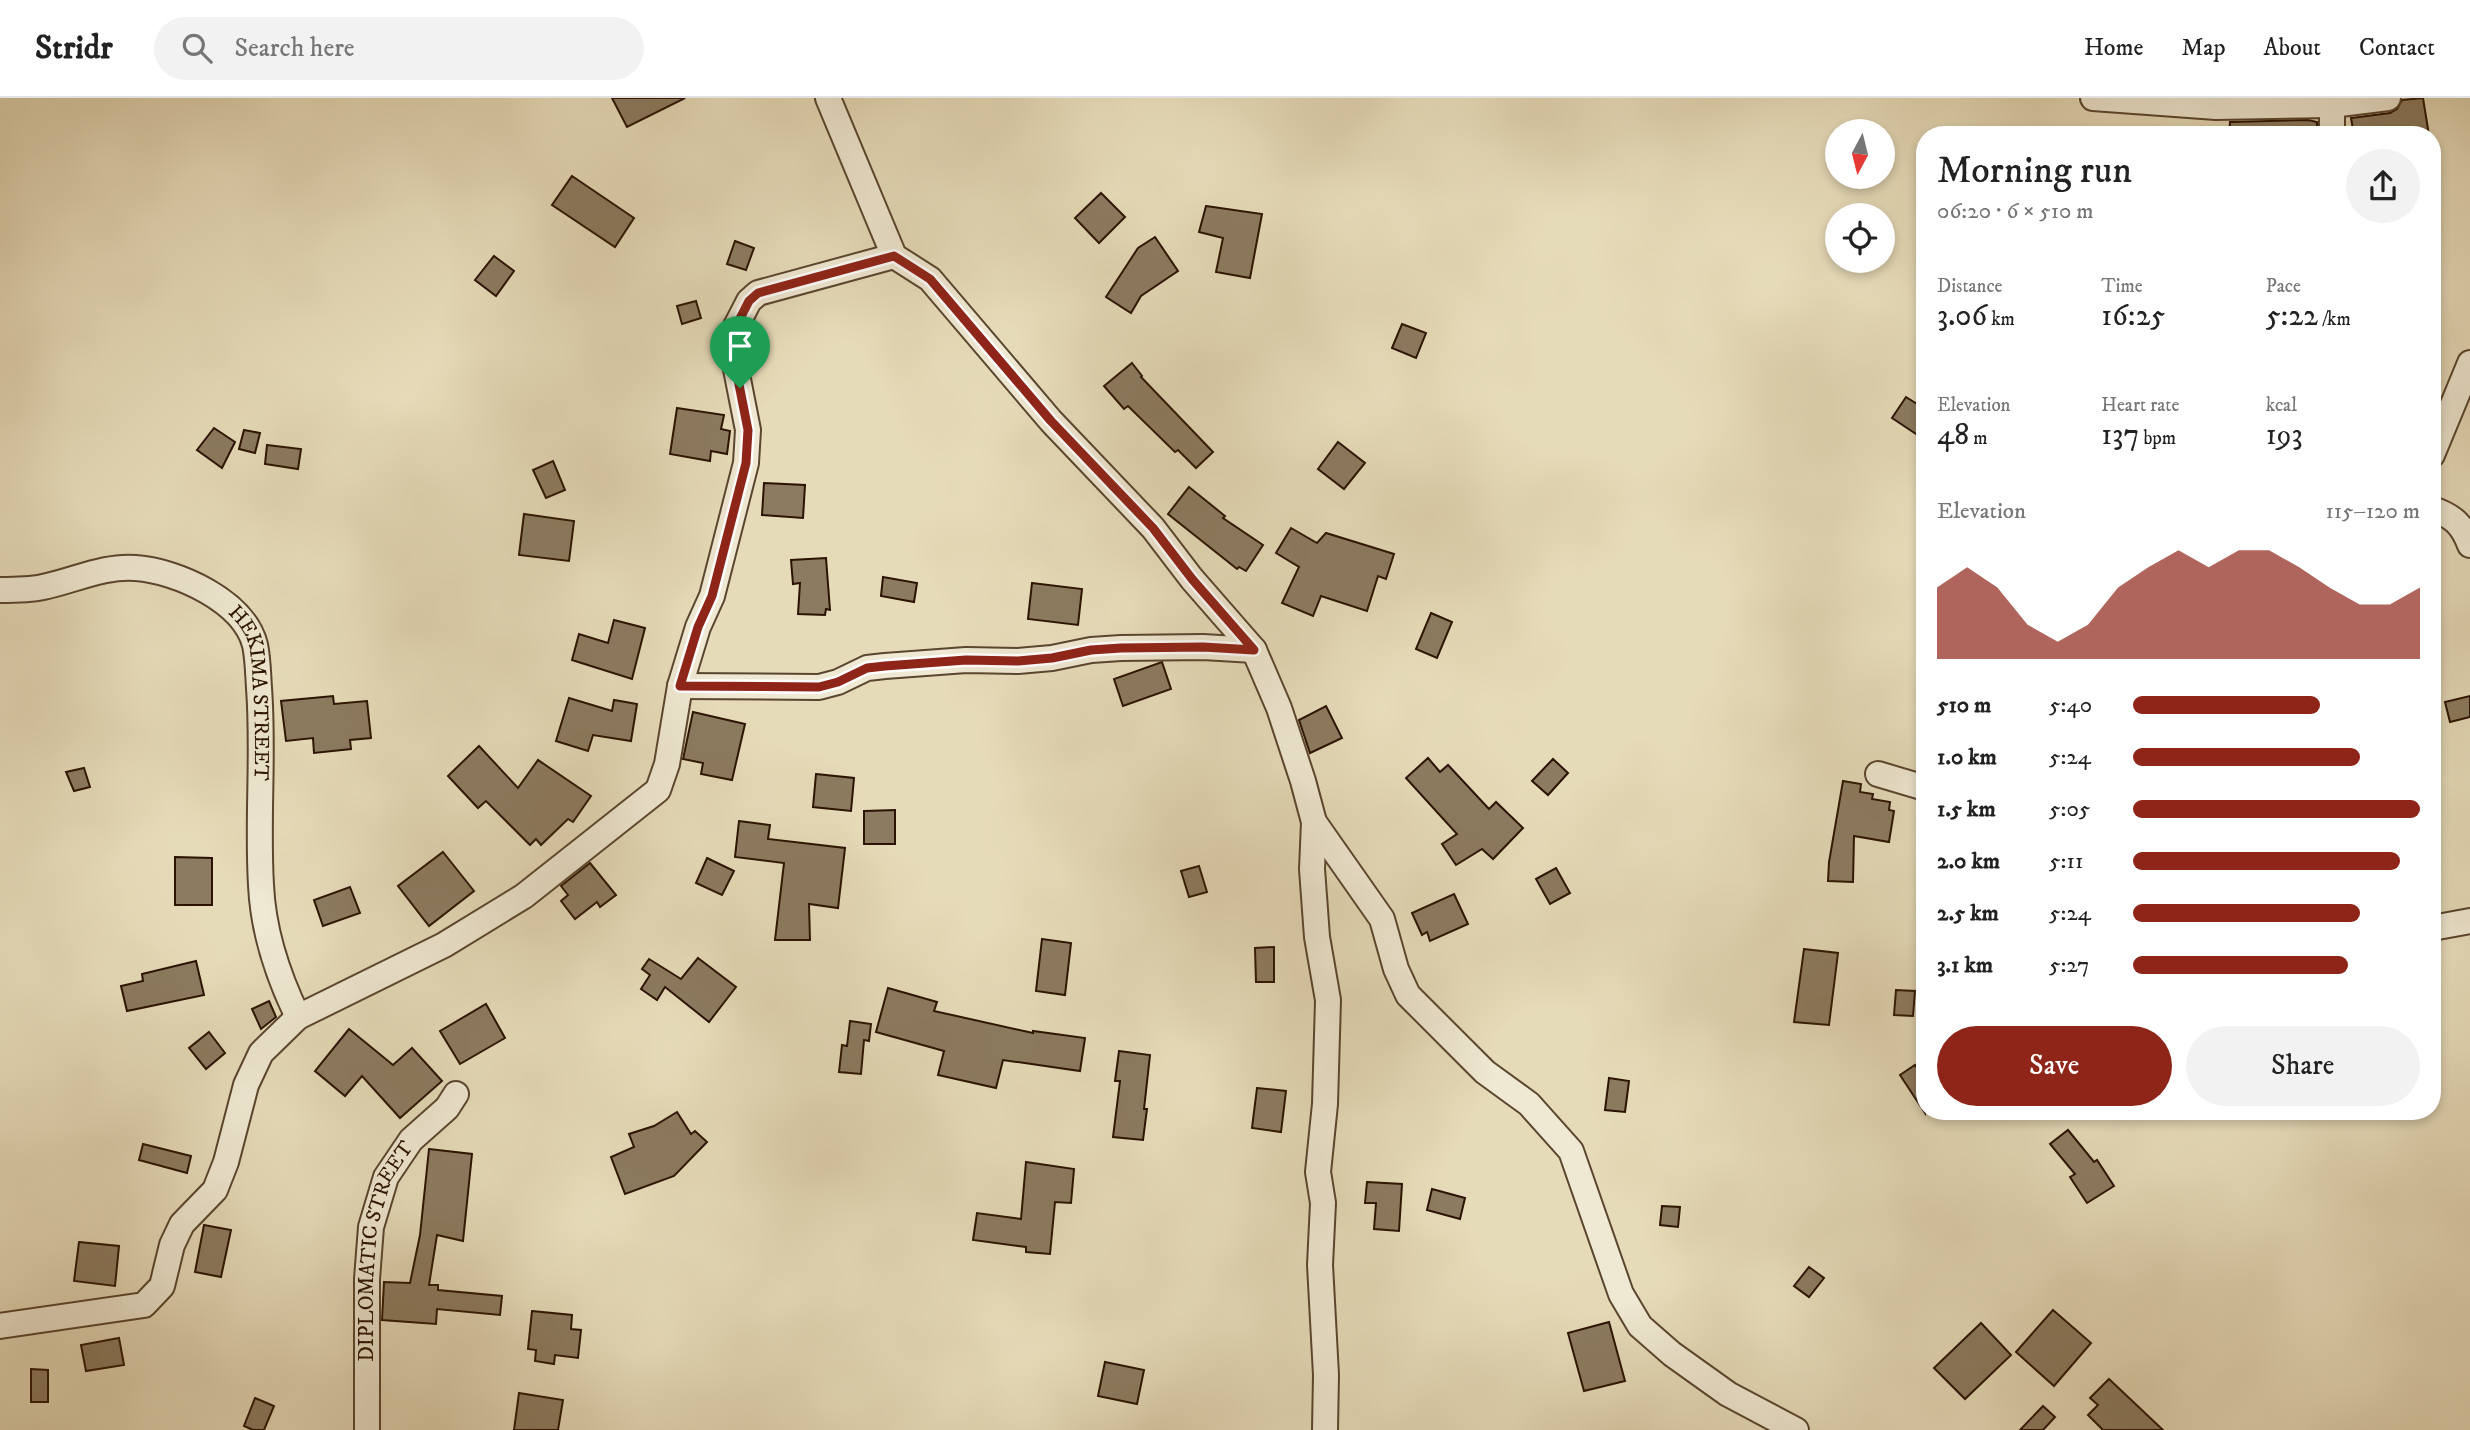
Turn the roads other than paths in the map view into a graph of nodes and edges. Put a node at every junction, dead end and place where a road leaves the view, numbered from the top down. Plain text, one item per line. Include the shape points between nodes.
1 (828, 98) edge
2 (2093, 98) edge
3 (2388, 98) edge
4 (2332, 105) junction
5 (2332, 126) edge
6 (894, 256) junction
7 (2470, 363) edge
8 (2441, 433) edge
9 (2441, 512) edge
10 (2470, 545) edge
11 (0, 590) edge
12 (1254, 650) junction
13 (680, 686) junction
14 (1878, 774) dead end
15 (1916, 785) edge
16 (1314, 822) junction
17 (2470, 920) edge
18 (2441, 926) edge
19 (298, 1017) junction
20 (456, 1094) dead end
21 (0, 1326) edge
22 (367, 1430) edge
23 (1325, 1430) edge
24 (1796, 1430) edge

1 - 6 street
2 - 4 street via 2216,107
3 - 4 street
4 - 5 street
6 - 12 street via 930,279 1051,421 1153,528
6 - 13 street via 758,293 732,334 748,430 746,463 712,596
7 - 8 street
9 - 10 street via 2458,521
11 - 19 street, HEKIMA STREET via 41,588 134,568 169,573 195,584 243,622 255,645 262,731 264,919 281,981
12 - 13 street via 1121,648 1018,661 867,668 819,687
12 - 16 street via 1279,708
13 - 19 street via 658,790 524,896 444,946
14 - 15 street
16 - 23 street via 1317,937 1328,1000 1318,1172 1323,1203 1320,1265
16 - 24 street via 1382,919 1408,995 1485,1072 1529,1104 1571,1151 1621,1294 1640,1326 1728,1394
17 - 18 street
19 - 21 street via 261,1053 246,1085 215,1189 182,1224 162,1286 145,1306
20 - 22 street, DIPLOMATIC STREET via 411,1140 386,1177 371,1227

